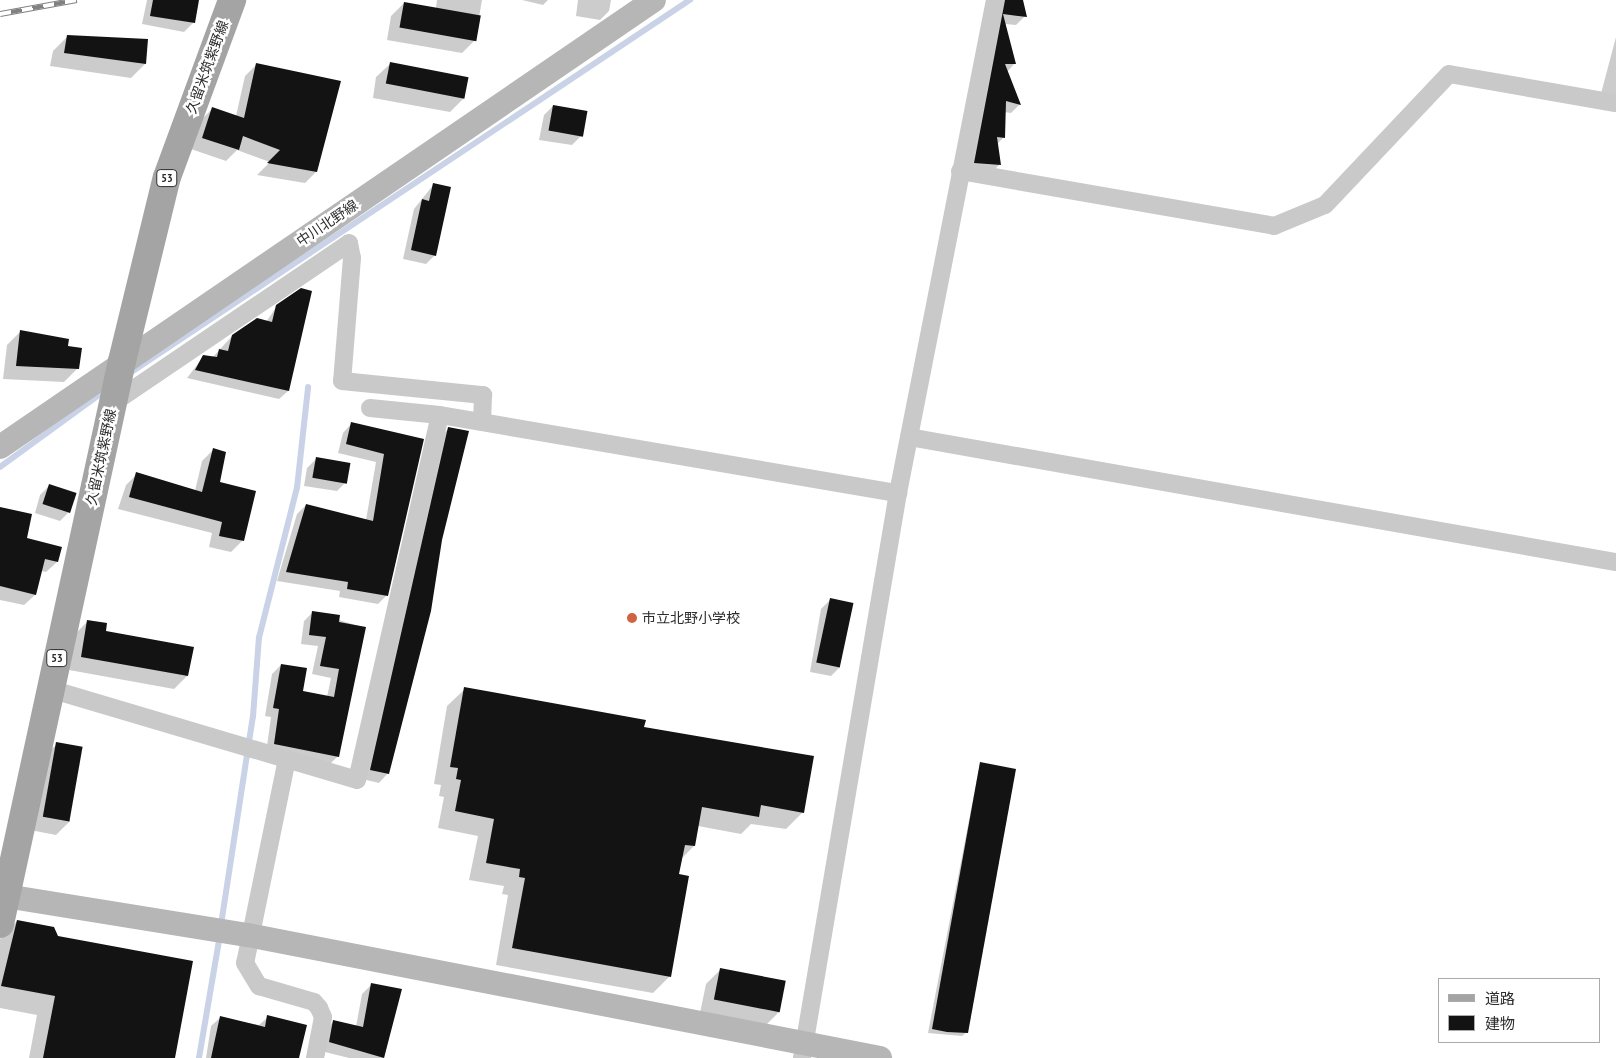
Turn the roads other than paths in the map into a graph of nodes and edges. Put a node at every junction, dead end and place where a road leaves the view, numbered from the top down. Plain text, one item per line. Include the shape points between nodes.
1 (232, 0) edge
2 (654, 0) edge
3 (995, 0) edge
4 (1616, 103) edge
5 (960, 171) junction
6 (122, 362) junction
7 (114, 397) junction
8 (370, 408) dead end
9 (440, 415) junction
10 (482, 422) junction
11 (909, 437) junction
12 (0, 447) edge
13 (898, 493) junction
14 (1616, 562) edge
15 (50, 689) junction
16 (288, 759) junction
17 (3, 895) edge
18 (0, 924) edge
19 (248, 935) junction
20 (803, 1052) edge
21 (315, 1058) edge
22 (880, 1058) edge

1 - 6 main road, 久留米筑紫野線 / 53 via 167,177
2 - 6 street, 中川北野線
3 - 5 street
4 - 5 street via 1449,74 1325,204 1274,226
5 - 11 street
6 - 7 main road, 久留米筑紫野線 / 53
6 - 12 street, 中川北野線
7 - 10 street via 348,243 352,258 342,381 483,396
7 - 15 main road, 久留米筑紫野線 / 53
8 - 9 street
9 - 10 street
9 - 16 street via 357,780
10 - 13 street
11 - 13 street
11 - 14 street
13 - 20 street
15 - 16 street
15 - 17 main road, 久留米筑紫野線 / 53
16 - 19 street
17 - 18 main road, 久留米筑紫野線 / 53
17 - 19 street
19 - 20 street
19 - 21 street via 245,964 259,986 314,1002 319,1008 323,1018
20 - 22 street

